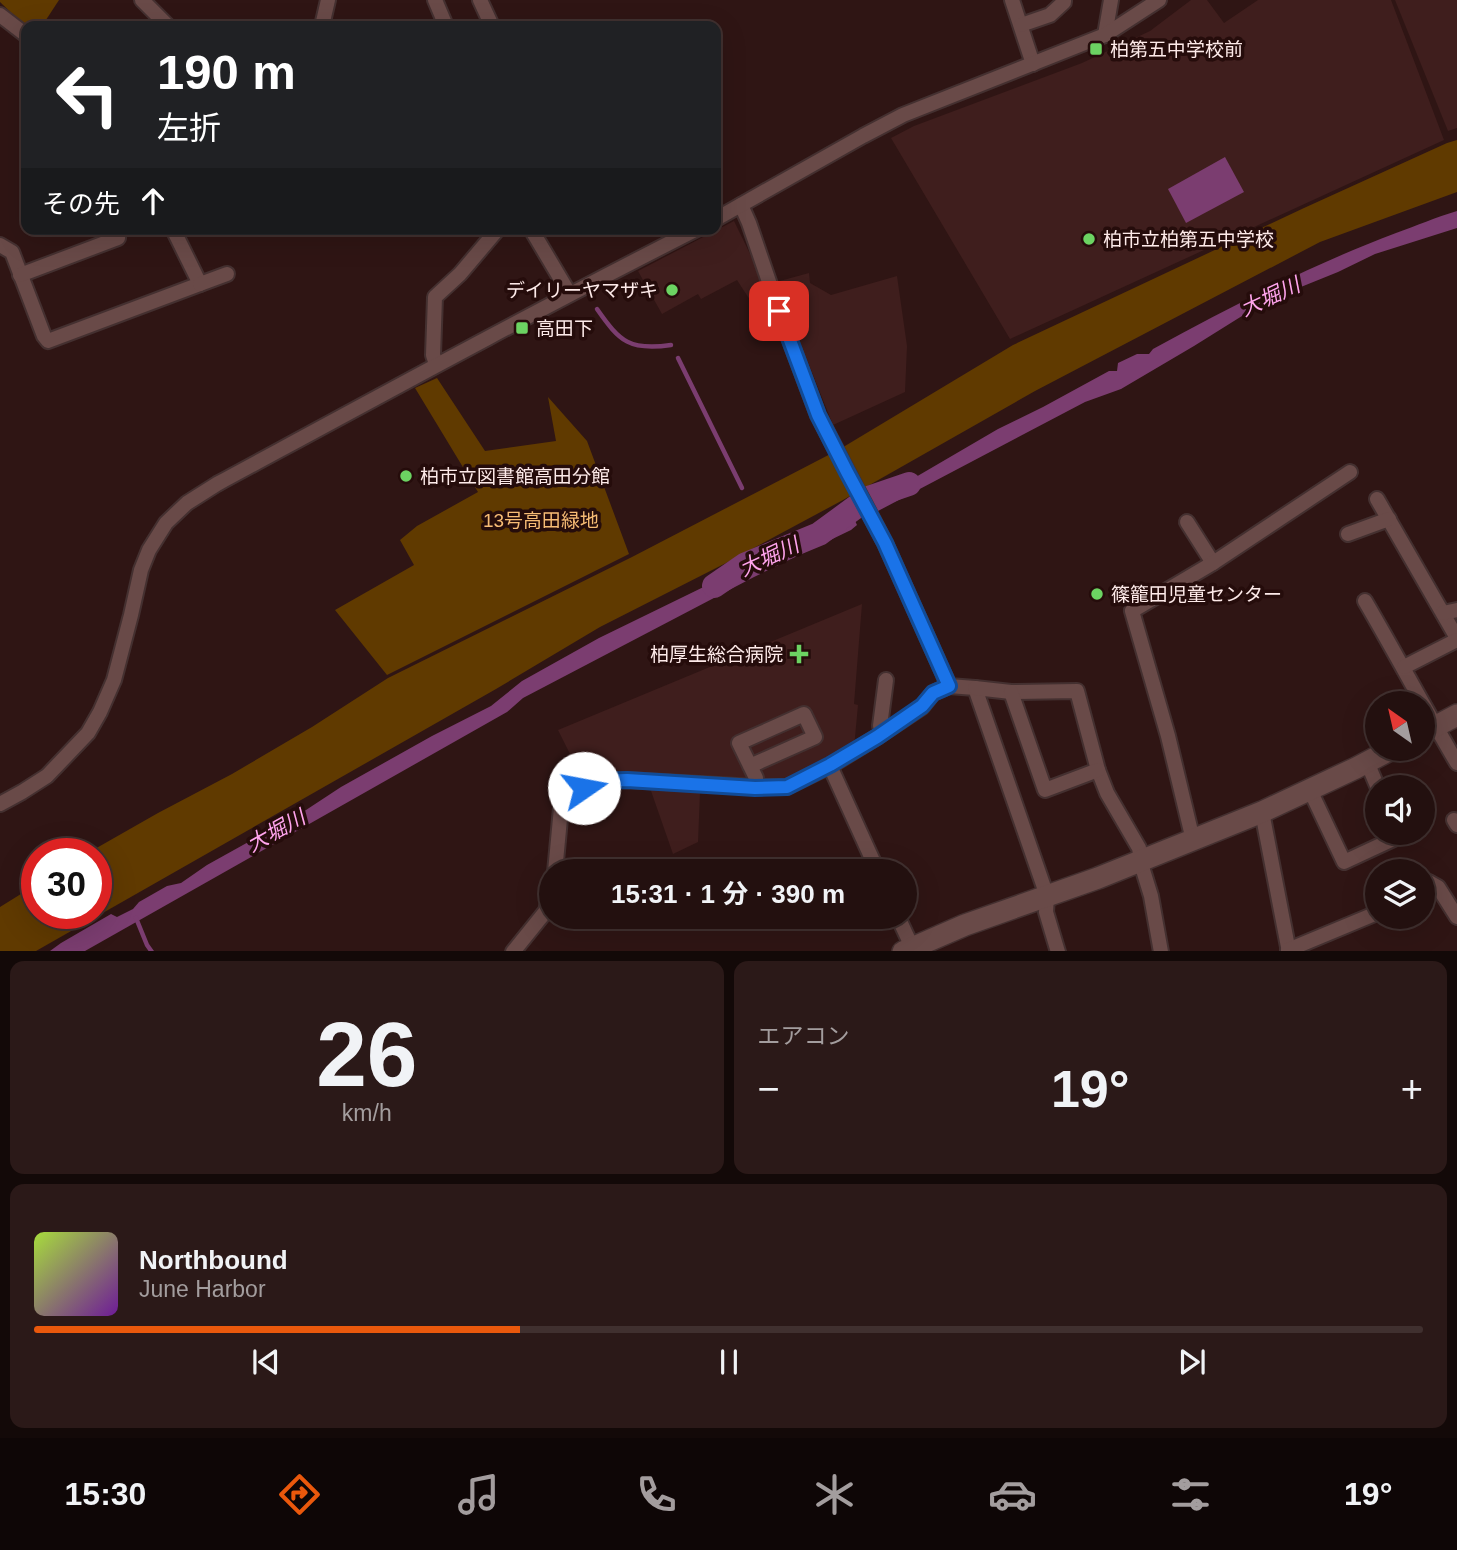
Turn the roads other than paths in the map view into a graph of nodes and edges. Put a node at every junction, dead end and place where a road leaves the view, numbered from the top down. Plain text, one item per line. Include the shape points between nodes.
1 (142, 0) edge
2 (328, 0) edge
3 (435, 0) edge
4 (480, 0) edge
5 (1012, 0) edge
6 (1064, 0) edge
7 (1111, 0) edge
8 (1159, 0) edge
9 (0, 15) edge
10 (163, 21) edge
11 (323, 21) edge
12 (444, 21) edge
13 (490, 21) edge
14 (1021, 25) junction
15 (21, 31) edge
16 (1105, 35) junction
17 (1033, 64) junction
18 (741, 205) junction
19 (721, 216) edge
20 (117, 235) edge
21 (176, 235) edge
22 (493, 235) edge
23 (535, 235) edge
24 (685, 235) edge
25 (0, 245) edge
26 (227, 274) dead end
27 (20, 275) junction
28 (200, 285) junction
29 (569, 293) junction
30 (436, 364) junction
31 (1350, 472) dead end
32 (1377, 499) dead end
33 (1389, 519) junction
34 (1188, 522) dead end
35 (1348, 534) dead end
36 (1213, 563) junction
37 (1365, 601) dead end
38 (1450, 612) edge
39 (1457, 639) edge
40 (1404, 667) junction
41 (886, 680) dead end
42 (949, 686) junction
43 (975, 688) junction
44 (1414, 691) edge
45 (1012, 692) junction
46 (1457, 715) edge
47 (1435, 726) edge
48 (884, 732) junction
49 (1435, 736) edge
50 (1367, 762) joint
51 (1457, 763) edge
52 (830, 765) junction
53 (750, 766) junction
54 (1098, 770) junction
55 (1372, 775) edge
56 (755, 788) junction
57 (1310, 790) junction
58 (0, 804) edge
59 (1262, 812) junction
60 (1193, 840) junction
61 (1381, 845) edge
62 (556, 859) edge
63 (872, 859) edge
64 (1141, 860) junction
65 (1435, 885) edge
66 (1047, 896) junction
67 (1457, 916) edge
68 (1365, 918) edge
69 (539, 920) edge
70 (901, 929) edge
71 (907, 949) edge
72 (513, 951) edge
73 (1058, 951) edge
74 (1161, 951) edge
75 (1288, 951) edge

1 - 10 street
2 - 11 street
3 - 12 street
4 - 13 street
5 - 14 street
6 - 14 street via 1050,15
7 - 16 street
8 - 16 street
9 - 15 street
14 - 17 street
16 - 17 street
17 - 18 street via 904,116
18 - 19 street
18 - 42 street via 818,415 885,543
20 - 27 street
21 - 28 street
22 - 30 street via 436,297
23 - 29 street
24 - 29 street
25 - 27 street via 12,252
26 - 28 street
27 - 28 street via 47,341
29 - 30 street
30 - 58 street via 217,484 166,523 141,570 114,680 88,733 47,776
31 - 36 street
32 - 33 street
33 - 35 street
33 - 38 street
34 - 36 street
36 - 60 street via 1132,611
37 - 40 street
38 - 39 street
39 - 40 street
40 - 44 street
41 - 48 street via 880,726
42 - 43 street
42 - 48 street via 933,693
43 - 45 street
43 - 66 street
45 - 54 street via 1077,691
45 - 54 street via 1045,790
46 - 47 street
48 - 52 street
49 - 51 street
50 - 55 street
50 - 57 street
52 - 56 street via 787,787
52 - 63 street
53 - 53 street via 739,743 804,714 815,737
53 - 56 street
54 - 64 street
56 - 62 street via 596,781 563,798
57 - 59 street
57 - 61 street via 1344,862
59 - 60 street
59 - 75 street
60 - 64 street
64 - 66 street
64 - 74 street
65 - 67 street
66 - 71 street
66 - 73 street via 1046,912
68 - 75 street
69 - 72 street
70 - 71 street

